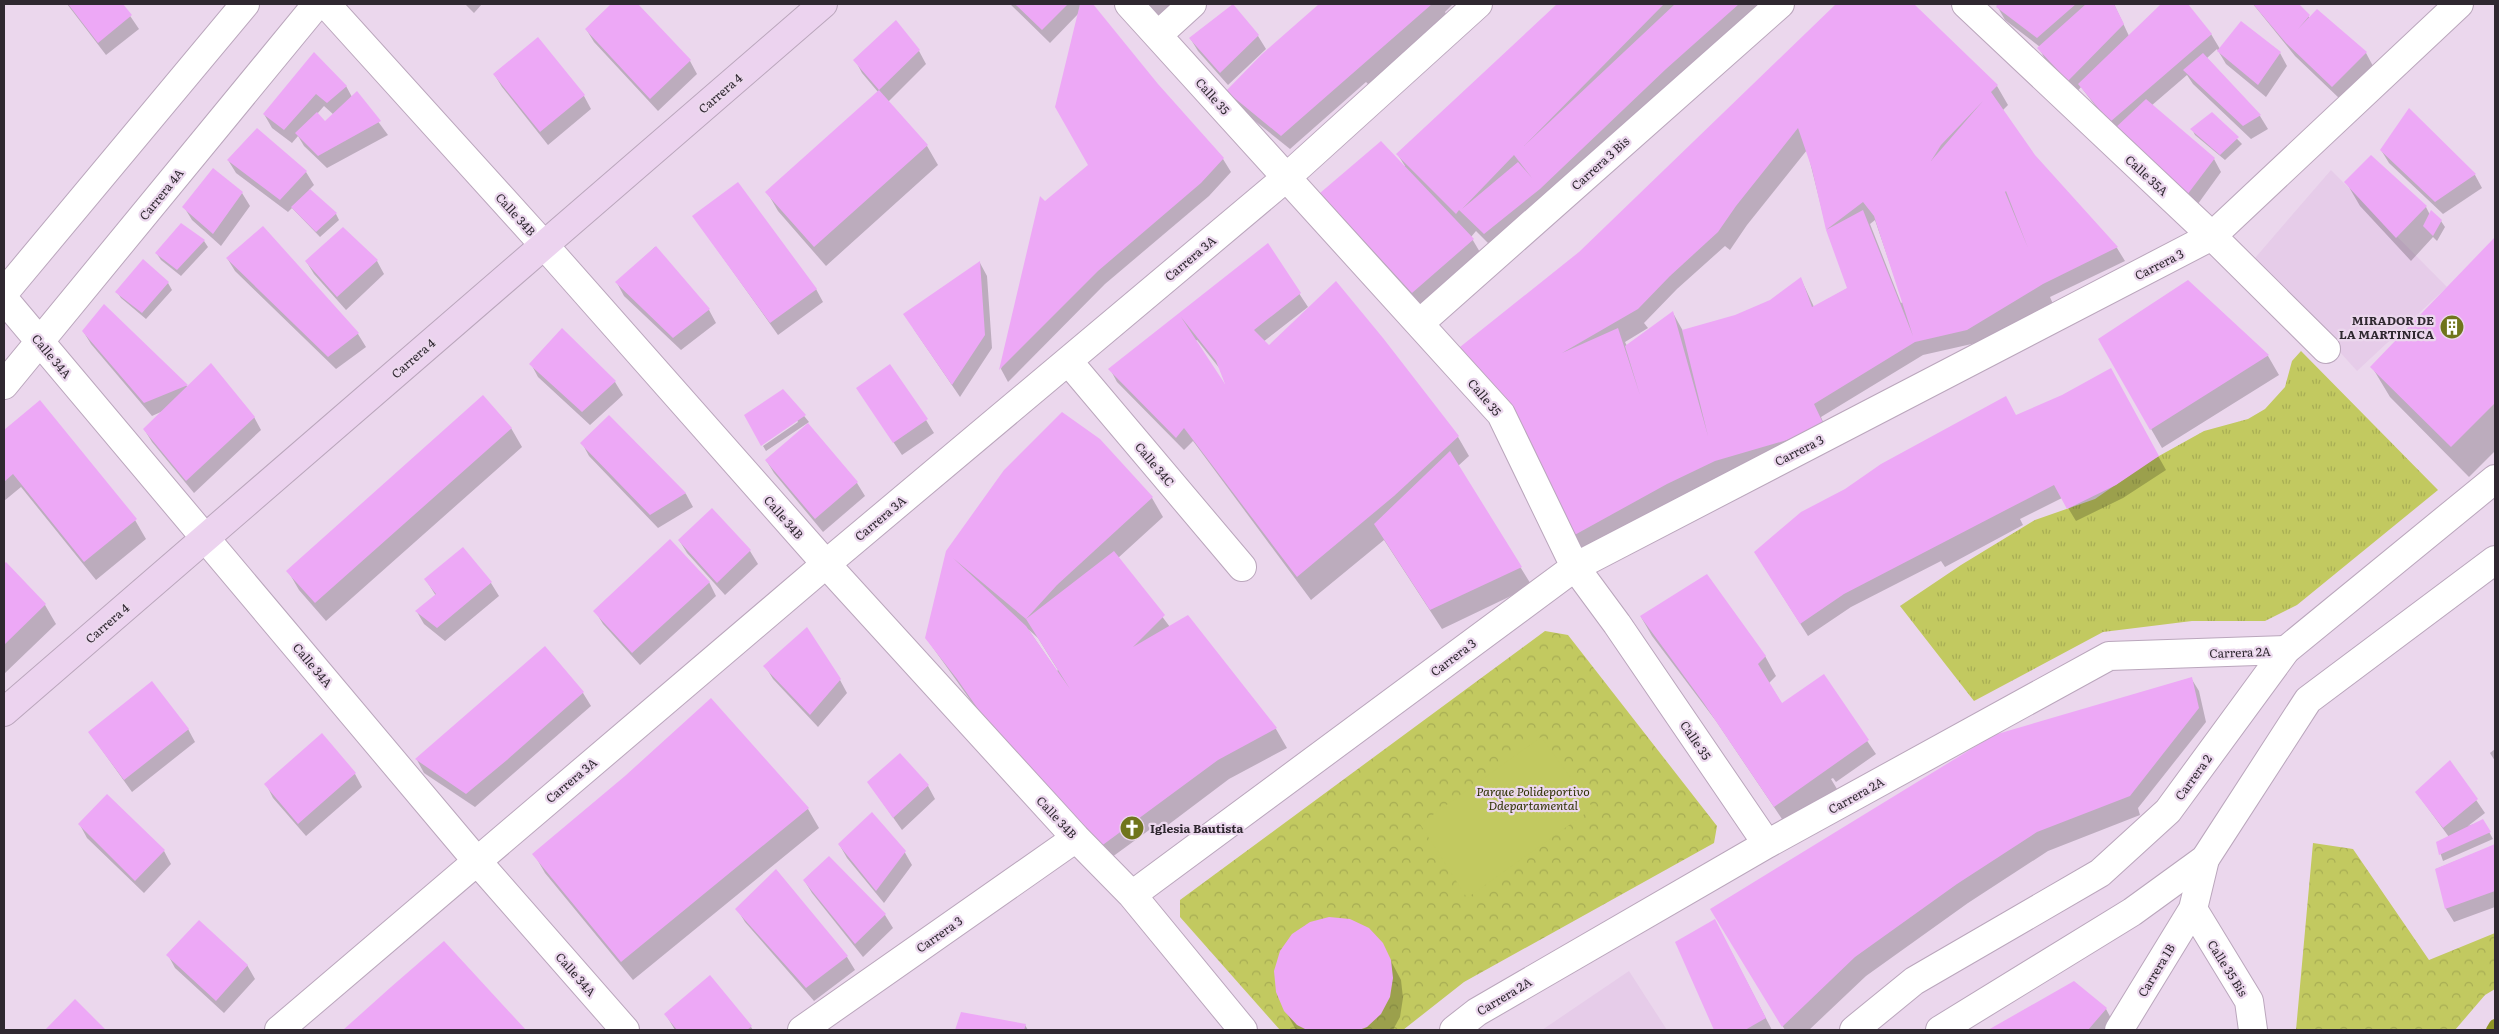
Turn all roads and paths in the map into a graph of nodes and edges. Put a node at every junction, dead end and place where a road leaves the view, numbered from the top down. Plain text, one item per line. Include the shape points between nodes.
1 (245, 4) edge
2 (317, 4) edge
3 (326, 4) edge
4 (823, 4) edge
5 (1129, 4) edge
6 (1192, 4) edge
7 (1478, 4) edge
8 (1780, 4) edge
9 (1966, 4) edge
10 (2459, 4) edge
11 (1158, 35) junction
12 (1287, 177) junction
13 (2212, 236) junction
14 (544, 245) junction
15 (4, 293) edge
16 (4, 299) edge
17 (1420, 323) junction
18 (40, 342) junction
19 (2326, 348) dead end
20 (1068, 361) junction
21 (4, 385) edge
22 (2495, 479) edge
23 (206, 537) junction
24 (2495, 560) edge
25 (826, 564) junction
26 (1242, 567) dead end
27 (1575, 567) junction
28 (2286, 650) junction
29 (4, 712) edge
30 (1076, 838) junction
31 (1767, 844) junction
32 (2205, 859) junction
33 (476, 860) junction
34 (1132, 895) junction
35 (2193, 909) junction
36 (279, 1030) edge
37 (625, 1030) edge
38 (802, 1030) edge
39 (1243, 1030) edge
40 (1454, 1030) edge
41 (1854, 1030) edge
42 (1940, 1030) edge
43 (2119, 1030) edge
44 (2253, 1030) edge

1 - 15 street
2 - 18 street, Carrera 4A
3 - 14 street, Calle 34B
4 - 14 main road, Carrera 4
5 - 11 street, Calle 35
6 - 11 street
7 - 12 street, Carrera 3A
8 - 17 street, Carrera 3 Bis
9 - 13 street, Calle 35A
10 - 13 street, Carrera 3
11 - 12 street, Calle 35
12 - 17 street, Calle 35
12 - 20 street, Carrera 3A
13 - 19 street, Calle 35A
13 - 27 street, Carrera 3
14 - 23 main road, Carrera 4
14 - 25 street, Calle 34B
16 - 18 street, Calle 34A
17 - 27 street, Calle 35 via 1501,414
18 - 21 street, Carrera 4A
18 - 23 street, Calle 34A
20 - 25 street, Carrera 3A
20 - 26 street, Calle 34C
22 - 28 street, Carrera 2
23 - 29 main road, Carrera 4
23 - 33 street, Calle 34A
24 - 32 street via 2308,700
25 - 30 street, Calle 34B
25 - 33 street, Carrera 3A
27 - 31 street, Calle 35
27 - 34 street, Carrera 3
28 - 31 street, Carrera 2A via 2109,656
28 - 41 street, Carrera 2 via 2168,811 2100,873 1914,981
30 - 34 street, Calle 34B
30 - 38 street, Carrera 3
31 - 40 street, Carrera 2A via 1477,1012
32 - 35 street, Carrera 1B
32 - 42 street via 2132,912
33 - 36 street, Carrera 3A
33 - 37 street, Calle 34A
34 - 39 street, Calle 34B
35 - 43 street, Carrera 1B
35 - 44 street, Calle 35 Bis via 2249,1001

